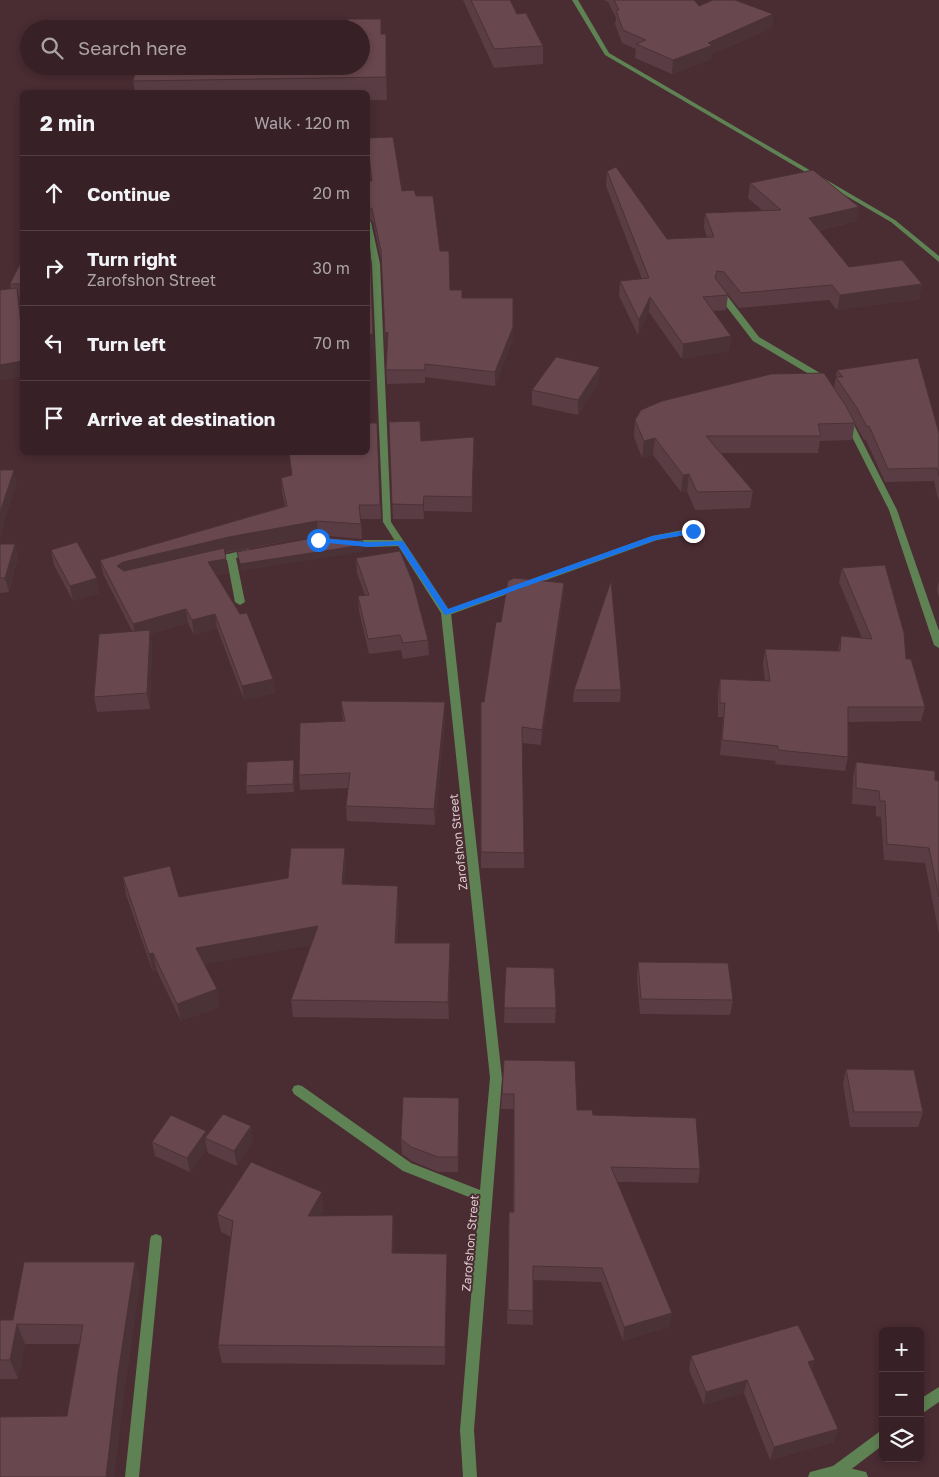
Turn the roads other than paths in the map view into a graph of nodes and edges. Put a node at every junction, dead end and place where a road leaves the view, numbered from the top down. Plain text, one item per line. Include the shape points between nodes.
1 (574, 0) edge
2 (370, 232) edge
3 (939, 260) edge
4 (718, 290) edge
5 (828, 391) edge
6 (843, 414) edge
7 (693, 531) dead end
8 (338, 542) edge
9 (400, 543) junction
10 (260, 550) edge
11 (232, 556) junction
12 (203, 562) edge
13 (240, 602) dead end
14 (446, 613) junction
15 (939, 645) edge
16 (298, 1090) dead end
17 (486, 1198) junction
18 (156, 1240) dead end
19 (939, 1394) edge
20 (924, 1405) edge
21 (879, 1439) edge
22 (836, 1472) junction
23 (132, 1477) edge
24 (470, 1477) edge
25 (815, 1477) edge
26 (861, 1477) edge

1 - 3 street via 608,54 893,221
2 - 9 street, Zarofshon Street via 376,264 386,522
4 - 5 street via 756,339 817,375
6 - 15 street via 892,510
7 - 14 street via 655,538
8 - 9 street
9 - 14 street, Zarofshon Street
10 - 11 street
11 - 12 street
11 - 13 street
14 - 17 street, Zarofshon Street via 496,1078
16 - 17 street via 407,1167
17 - 24 street, Zarofshon Street via 467,1430
18 - 23 street
19 - 20 street
21 - 22 street
22 - 25 street
22 - 26 street

